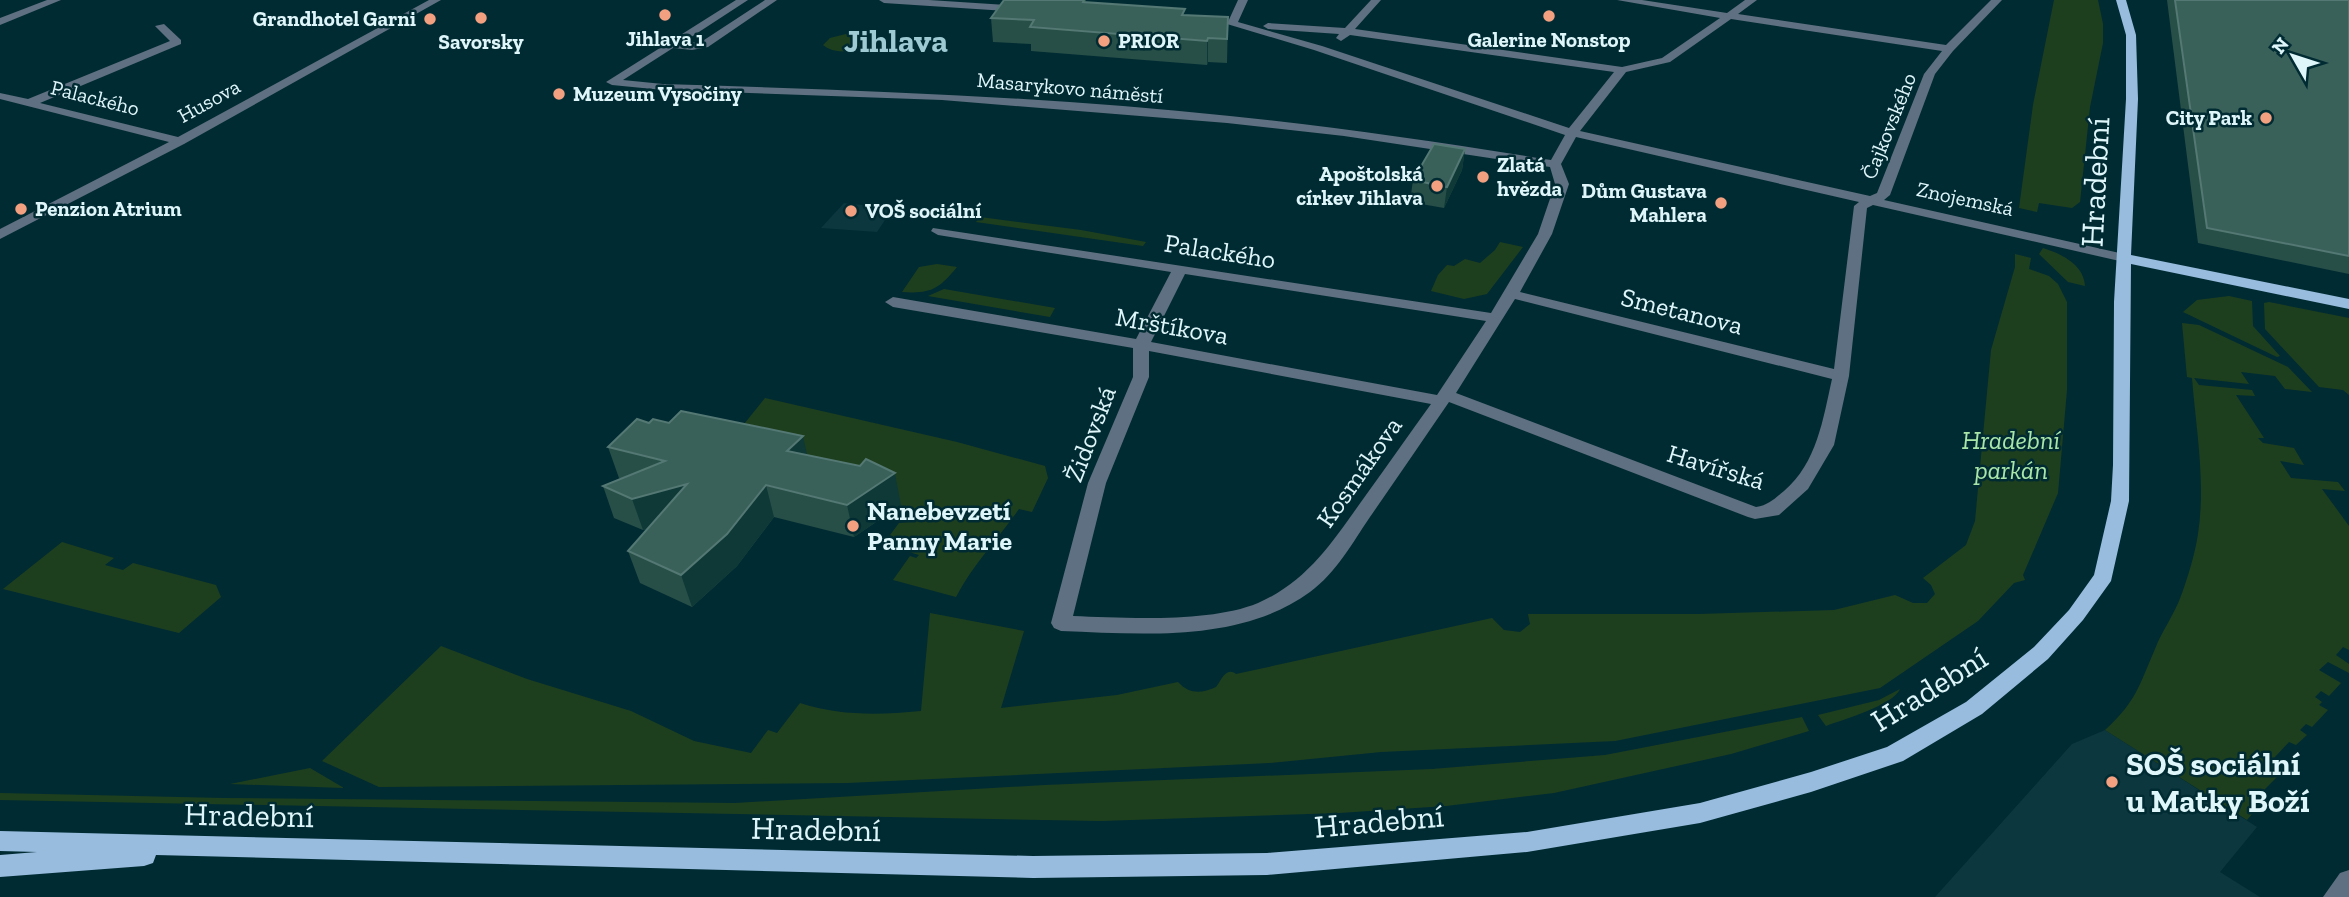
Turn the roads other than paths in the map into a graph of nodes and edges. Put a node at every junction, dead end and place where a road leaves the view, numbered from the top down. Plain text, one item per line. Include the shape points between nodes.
1 (56, 0) edge
2 (436, 0) edge
3 (743, 0) edge
4 (772, 0) edge
5 (884, 0) edge
6 (1242, 0) edge
7 (1376, 0) edge
8 (1622, 0) edge
9 (1752, 0) edge
10 (1997, 0) edge
11 (2121, 0) edge
12 (1037, 10) edge
13 (1731, 15) junction
14 (0, 22) edge
15 (1228, 23) junction
16 (160, 26) dead end
17 (1347, 31) junction
18 (670, 45) junction
19 (1949, 49) junction
20 (1327, 51) junction
21 (1622, 70) junction
22 (0, 96) edge
23 (29, 103) junction
24 (1572, 133) junction
25 (180, 141) junction
26 (1555, 164) junction
27 (1871, 200) junction
28 (938, 231) dead end
29 (0, 235) edge
30 (2124, 258) junction
31 (1180, 270) junction
32 (1511, 295) junction
33 (893, 302) dead end
34 (2349, 304) edge
35 (1494, 318) junction
36 (1141, 345) junction
37 (1840, 376) junction
38 (1443, 398) junction
39 (1061, 622) joint
40 (0, 841) edge
41 (227, 848) junction
42 (0, 866) edge
43 (2349, 881) edge
44 (2336, 897) edge

1 - 14 street
2 - 25 street, Husova
3 - 18 street, Masarykovo náměstí
4 - 18 street via 704,45
5 - 12 street
6 - 15 street
7 - 17 street
8 - 13 street
9 - 13 street
10 - 19 street, Čajkovského
11 - 30 main road, Hradební via 2131,35 2132,99
13 - 19 street
13 - 21 street via 1666,60
15 - 17 street
15 - 20 street
16 - 23 street via 177,42
17 - 20 street
17 - 21 street
18 - 26 street, Masarykovo náměstí via 612,82 663,88 914,96 1292,125
19 - 27 street, Čajkovského via 1930,74 1883,195
20 - 24 street via 1510,116
21 - 24 street
22 - 23 street, Palackého
23 - 25 street, Palackého
24 - 26 street
24 - 27 street, Znojemská
25 - 29 street, Husova
26 - 32 street, Kosmákova via 1563,181 1545,234
27 - 30 street, Znojemská
27 - 37 street, Havířská via 1861,206
28 - 31 street, Palackého
30 - 34 main road, Znojemská
30 - 41 main road, Hradební via 2122,477 2104,576 2042,653 1974,708 1895,754 1811,782 1700,813 1527,842 1267,864 1033,867
31 - 35 street, Palackého
31 - 36 street, Židovská
32 - 35 street, Kosmákova
32 - 37 street, Smetanova
33 - 36 street, Mrštíkova
35 - 38 street, Kosmákova
36 - 38 street, Mrštíkova
36 - 39 street, Židovská via 1141,377 1097,483
37 - 38 street, Havířská via 1825,445 1802,485 1772,510 1755,513
38 - 39 street, Kosmákova via 1330,560 1286,599 1228,619 1192,624
40 - 41 main road, Hradební
41 - 42 main road
43 - 44 street

